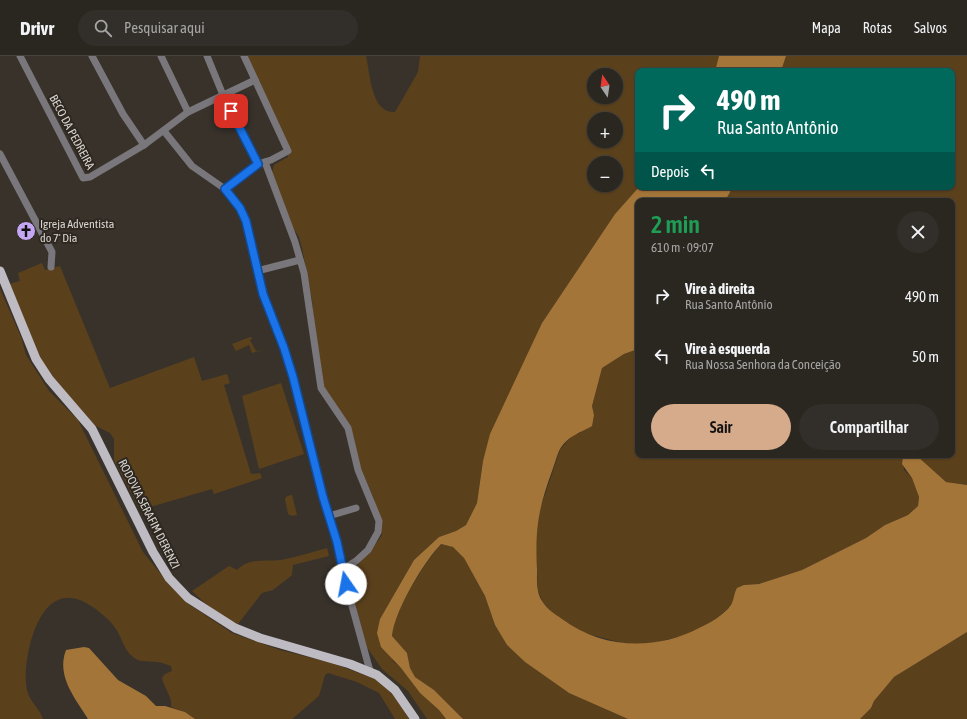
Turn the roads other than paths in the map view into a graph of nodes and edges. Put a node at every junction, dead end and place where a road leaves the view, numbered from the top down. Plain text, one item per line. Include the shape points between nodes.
1 (20, 56) edge
2 (92, 56) edge
3 (161, 56) edge
4 (207, 56) edge
5 (244, 56) edge
6 (255, 80) junction
7 (223, 95) junction
8 (188, 112) junction
9 (164, 131) junction
10 (144, 145) junction
11 (0, 154) edge
12 (262, 163) junction
13 (225, 189) junction
14 (300, 260) junction
15 (51, 268) dead end
16 (0, 271) edge
17 (257, 271) junction
18 (3, 284) edge
19 (356, 508) dead end
20 (329, 516) junction
21 (343, 569) junction
22 (370, 671) junction
23 (414, 719) edge

1 - 10 street, BECO DA PEDREIRA via 83,178 90,177
2 - 10 street via 123,114
3 - 8 street
4 - 7 street
5 - 6 street
6 - 7 street, BECO DA PEDREIRA
6 - 12 street via 288,148 287,152
7 - 8 street, BECO DA PEDREIRA
7 - 12 street
8 - 9 street, BECO DA PEDREIRA
9 - 10 street, BECO DA PEDREIRA
9 - 13 street via 192,166
11 - 15 street via 52,252
12 - 13 street
12 - 14 street
13 - 17 street via 240,208 246,221
14 - 17 street
14 - 21 street via 308,294 321,388 348,428 358,470 379,521 378,532 368,550
16 - 18 main road, RODOVIA SERAFIM DERENZI
17 - 20 street via 293,377
18 - 22 main road, RODOVIA SERAFIM DERENZI via 36,359 49,379 92,430 153,552 169,578 188,598 235,628
19 - 20 street
20 - 21 street
21 - 22 street
22 - 23 main road, RODOVIA SERAFIM DERENZI via 391,684

